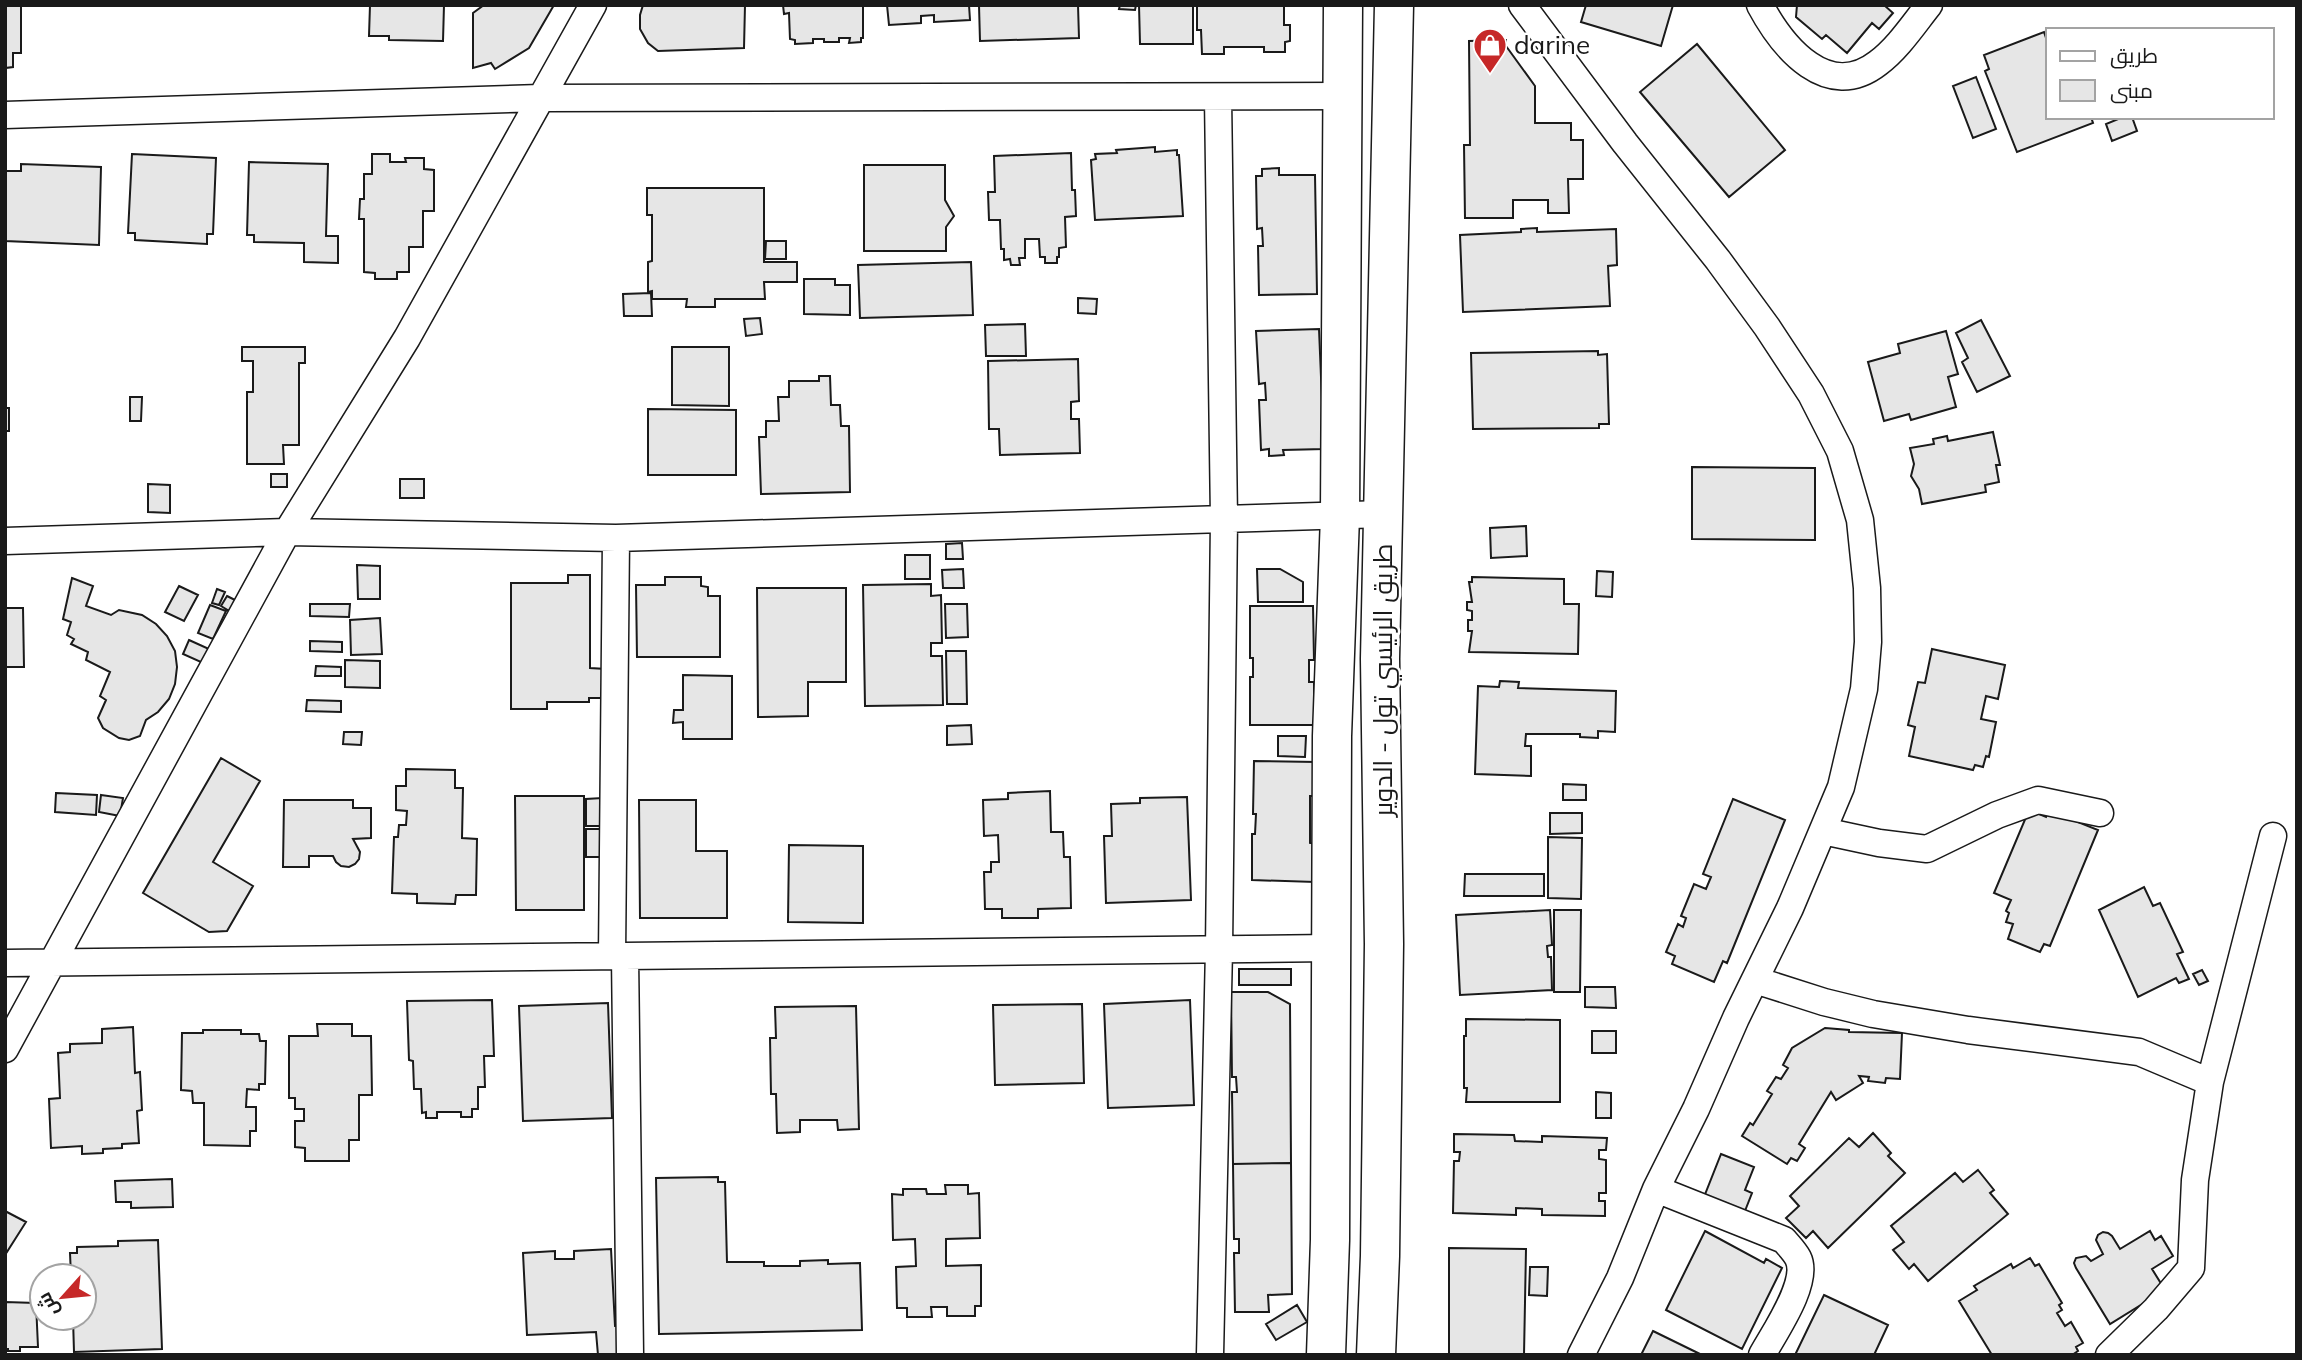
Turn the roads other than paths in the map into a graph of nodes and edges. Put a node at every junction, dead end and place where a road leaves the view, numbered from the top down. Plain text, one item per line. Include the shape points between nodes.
1 (593, 5) edge
2 (1343, 5) edge
3 (1394, 5) edge
4 (1522, 5) edge
5 (1760, 5) edge
6 (1928, 5) edge
7 (1341, 96) junction
8 (1218, 97) junction
9 (540, 98) junction
10 (5, 115) edge
11 (1384, 514) junction
12 (1340, 516) junction
13 (1224, 519) junction
14 (287, 533) junction
15 (616, 537) junction
16 (5, 541) edge
17 (2100, 813) dead end
18 (1823, 831) junction
19 (2273, 836) dead end
20 (1331, 948) junction
21 (1219, 949) junction
22 (619, 956) junction
23 (54, 962) junction
24 (5, 963) edge
25 (1755, 980) junction
26 (5, 1049) edge
27 (2210, 1082) junction
28 (1656, 1189) junction
29 (630, 1355) edge
30 (1210, 1355) edge
31 (1326, 1355) edge
32 (1376, 1355) edge
33 (1581, 1355) edge
34 (1762, 1355) edge
35 (2109, 1355) edge

1 - 9 street
2 - 7 main road, طريق الرئيسي تول - الدوير
3 - 11 main road, طريق الرئيسي تول - الدوير
4 - 18 street via 1767,327 1811,394 1840,451 1860,520 1868,642 1855,734
5 - 6 street via 1782,39 1812,69 1850,78 1877,64
7 - 8 street
7 - 12 main road, طريق الرئيسي تول - الدوير
8 - 9 street
8 - 13 street
9 - 10 street
9 - 14 street via 407,338
11 - 12 street
11 - 32 main road, طريق الرئيسي تول - الدوير via 1380,659 1384,944
12 - 13 street
12 - 20 main road, طريق الرئيسي تول - الدوير
13 - 15 street
13 - 21 street
14 - 15 street
14 - 16 street
14 - 23 street
15 - 22 street
17 - 18 street via 2038,800 1927,849
18 - 25 street
19 - 27 street
20 - 21 street
20 - 31 main road, طريق الرئيسي تول - الدوير
21 - 22 street
21 - 30 street
22 - 23 street
22 - 29 street
23 - 24 street
23 - 26 street
25 - 27 street via 1873,1014 2139,1052
25 - 28 street
27 - 35 street via 2194,1180 2191,1268
28 - 33 street via 1620,1278
28 - 34 street via 1784,1240 1798,1258 1798,1285

